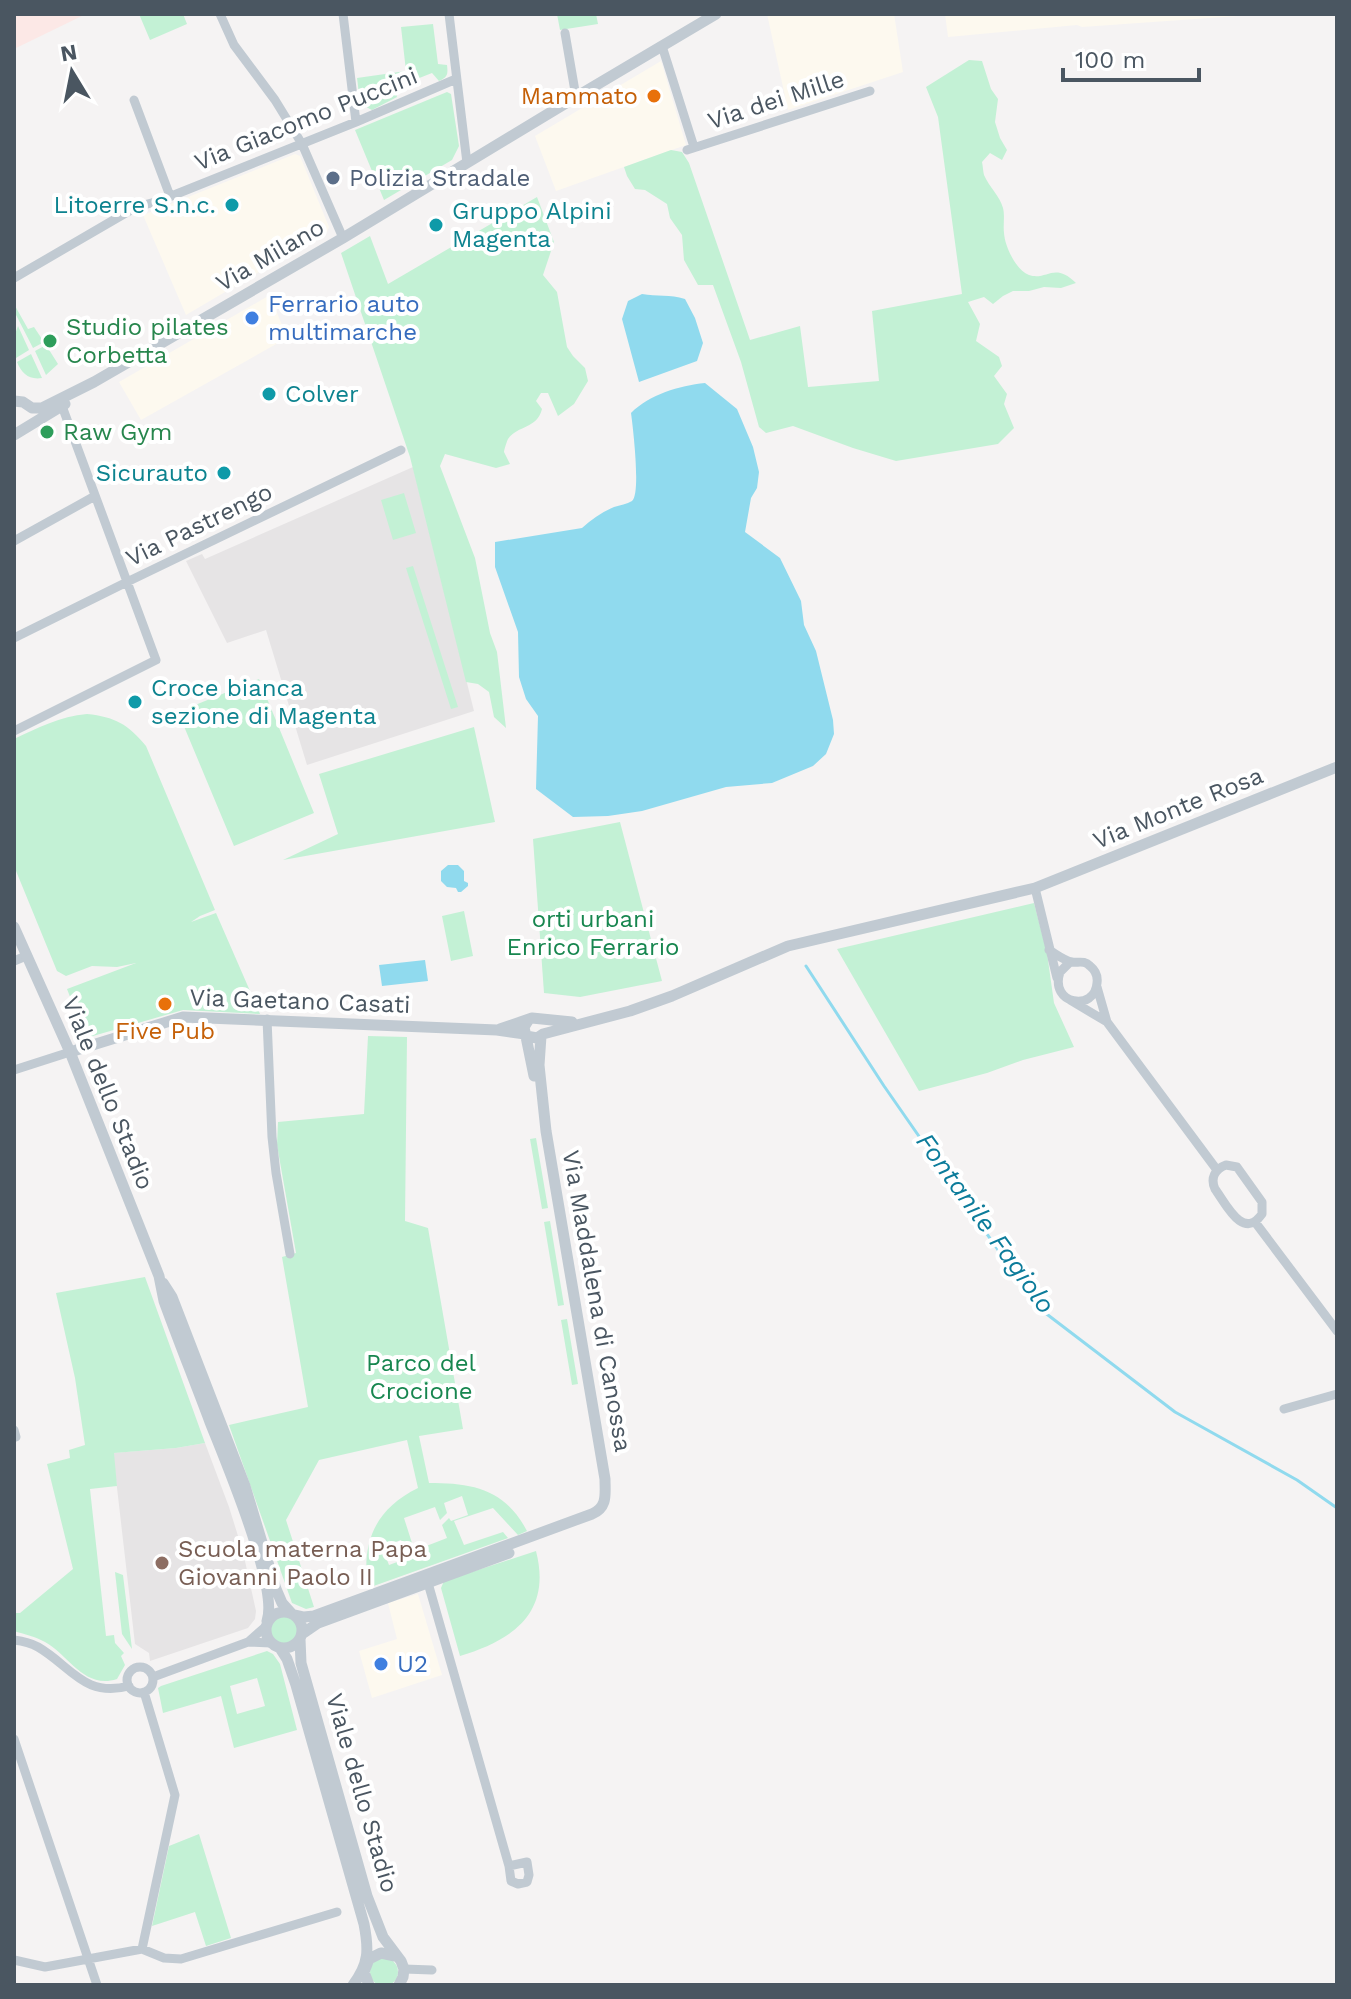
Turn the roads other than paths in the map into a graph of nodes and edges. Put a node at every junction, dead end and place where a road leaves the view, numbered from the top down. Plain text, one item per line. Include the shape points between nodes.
1 (220, 14) edge
2 (343, 14) edge
3 (449, 14) edge
4 (716, 14) edge
5 (565, 33) dead end
6 (662, 46) junction
7 (456, 79) junction
8 (870, 91) dead end
9 (576, 97) junction
10 (134, 100) dead end
11 (356, 122) junction
12 (302, 144) junction
13 (467, 163) junction
14 (170, 196) junction
15 (343, 238) junction
16 (14, 278) edge
17 (94, 382) junction
18 (14, 401) edge
19 (26, 405) junction
20 (62, 406) junction
21 (17, 432) edge
22 (401, 450) dead end
23 (95, 496) junction
24 (14, 541) edge
25 (127, 582) junction
26 (14, 638) edge
27 (14, 731) edge
28 (1337, 767) edge
29 (1035, 888) junction
30 (14, 927) edge
31 (1049, 950) junction
32 (26, 956) junction
33 (14, 961) edge
34 (1070, 962) junction
35 (1057, 978) junction
36 (1097, 987) junction
37 (1070, 1000) junction
38 (267, 1019) junction
39 (534, 1019) junction
40 (589, 1022) junction
41 (1107, 1022) junction
42 (497, 1030) junction
43 (526, 1035) junction
44 (542, 1035) junction
45 (70, 1052) junction
46 (14, 1070) edge
47 (546, 1131) junction
48 (1217, 1170) junction
49 (1255, 1222) junction
50 (290, 1254) dead end
51 (159, 1276) junction
52 (1337, 1331) edge
53 (1337, 1394) edge
54 (1284, 1409) dead end
55 (14, 1430) edge
56 (14, 1437) edge
57 (605, 1479) junction
58 (564, 1532) junction
59 (516, 1542) junction
60 (480, 1564) junction
61 (422, 1581) junction
62 (402, 1584) junction
63 (365, 1597) junction
64 (379, 1601) junction
65 (293, 1614) junction
66 (266, 1624) junction
67 (301, 1636) junction
68 (14, 1640) edge
69 (248, 1642) junction
70 (275, 1645) junction
71 (153, 1677) junction
72 (129, 1686) junction
73 (144, 1692) junction
74 (14, 1739) edge
75 (509, 1866) dead end
76 (337, 1912) dead end
77 (142, 1949) junction
78 (396, 1956) junction
79 (89, 1958) junction
80 (14, 1960) edge
81 (366, 1965) junction
82 (404, 1969) junction
83 (432, 1970) dead end
84 (97, 1985) edge
85 (353, 1985) edge
86 (369, 1985) edge
87 (399, 1985) edge

1 - 12 street via 234,45
2 - 11 street
3 - 7 street
4 - 6 street, Via Milano
5 - 9 street
6 - 8 street, Via dei Mille via 690,148
6 - 9 street, Via Milano
7 - 11 street, Via Giacomo Puccini
7 - 13 street
9 - 13 street, Via Milano
10 - 14 street, Via Giacomo Puccini
11 - 12 street, Via Giacomo Puccini
12 - 14 street, Via Giacomo Puccini
12 - 15 street
13 - 15 street, Via Milano
14 - 16 street, Via Giacomo Puccini via 136,207
15 - 17 street, Via Milano
17 - 19 street, Via Milano via 48,406
17 - 20 street, Via Milano
18 - 19 street
19 - 21 street via 29,425
20 - 21 street, Via Milano
20 - 23 street
22 - 25 street, Via Pastrengo
23 - 24 street
23 - 25 street
25 - 26 street, Via Pastrengo
25 - 27 street via 156,660
28 - 29 street, Via Monte Rosa
29 - 31 street
29 - 40 street, Via Gaetano Casati via 788,946 672,996
30 - 32 street, Viale dello Stadio
31 - 34 street
31 - 35 street
32 - 33 street
32 - 45 street, Viale dello Stadio
34 - 35 street
34 - 36 street via 1089,965 1097,975
35 - 37 street via 1059,990
36 - 37 street via 1083,1001
36 - 41 street
37 - 41 street
38 - 42 street, Via Gaetano Casati
38 - 45 street, Via Gaetano Casati via 183,1017
38 - 50 street via 272,1137
39 - 40 street, Via Gaetano Casati
39 - 42 street, Via Gaetano Casati
39 - 43 street via 524,1027
39 - 44 street via 545,1027
40 - 44 street, Via Gaetano Casati
41 - 48 street
42 - 43 street, Via Gaetano Casati
43 - 44 street, Via Gaetano Casati
43 - 47 street, Via Maddalena di Canossa
44 - 47 street, Via Maddalena di Canossa via 539,1065
45 - 46 street, Via Gaetano Casati
45 - 51 street, Viale dello Stadio
47 - 57 street, Via Maddalena di Canossa
48 - 49 street via 1213,1184 1235,1218 1244,1224
48 - 49 street via 1237,1167 1264,1209
49 - 52 street
51 - 65 street, Viale dello Stadio via 172,1297 245,1486 276,1589
51 - 66 street, Viale dello Stadio via 256,1549 270,1608
53 - 54 street
55 - 56 street
57 - 58 street, Via Maddalena di Canossa via 611,1500 605,1514
57 - 59 street, Via Maddalena di Canossa via 600,1511
58 - 59 street
58 - 60 street, Via Maddalena di Canossa
59 - 60 street
59 - 61 street, Via Maddalena di Canossa
60 - 61 street, Via Maddalena di Canossa
61 - 62 street, Via Maddalena di Canossa
61 - 64 street, Via Maddalena di Canossa
61 - 75 street
62 - 63 street, Via Maddalena di Canossa
62 - 64 street
63 - 64 street
63 - 65 street, Via Maddalena di Canossa via 314,1616
64 - 67 street, Via Maddalena di Canossa via 318,1623
65 - 66 street via 277,1612
65 - 67 street, Viale dello Stadio via 300,1621
66 - 69 street
66 - 70 street, Viale dello Stadio via 267,1638
67 - 70 street via 289,1647
67 - 78 street, Viale dello Stadio via 301,1663 367,1896
68 - 72 street via 39,1647 95,1687
69 - 70 street
69 - 71 street
70 - 81 street, Viale dello Stadio via 287,1659 296,1685 361,1910
71 - 72 street via 136,1668 128,1677
71 - 73 street
72 - 73 street
73 - 77 street via 175,1795
74 - 79 street
76 - 77 street via 181,1959
77 - 79 street
78 - 81 street via 381,1953
78 - 82 street, Viale dello Stadio
79 - 80 street via 45,1967
79 - 84 street
81 - 85 street
81 - 86 street, Viale dello Stadio
82 - 83 street
82 - 87 street

